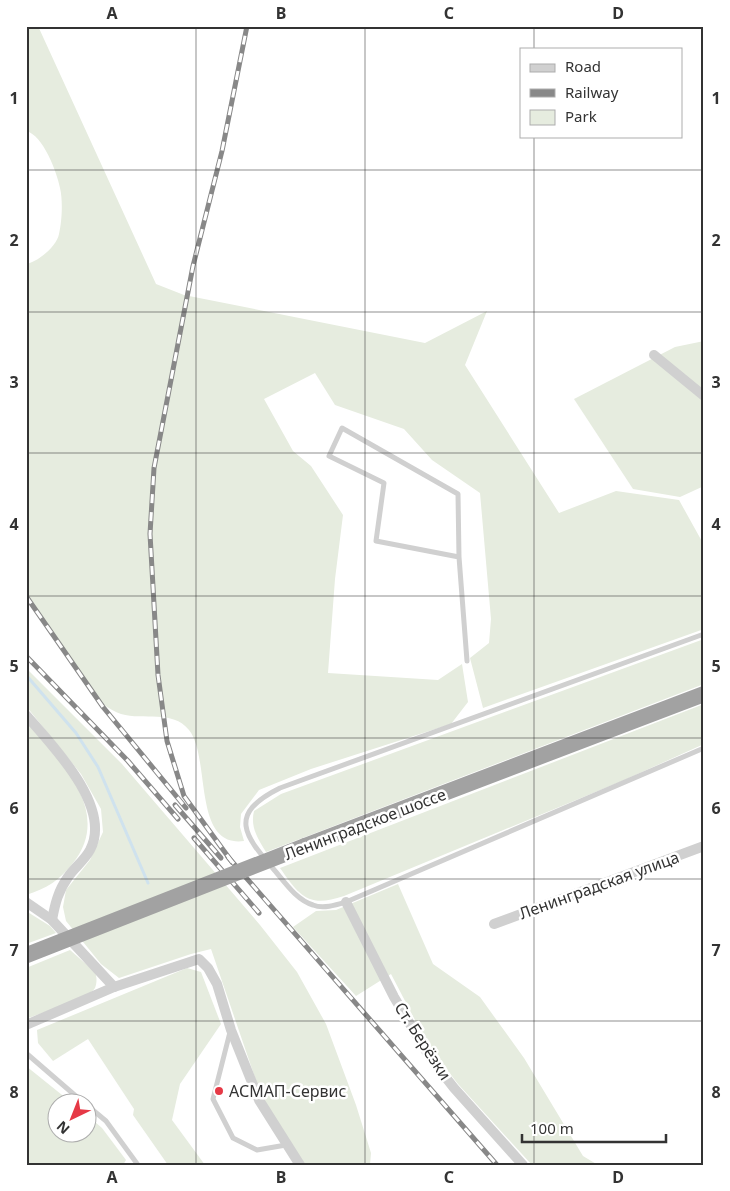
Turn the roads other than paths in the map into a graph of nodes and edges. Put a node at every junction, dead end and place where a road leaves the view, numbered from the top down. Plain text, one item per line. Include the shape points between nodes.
1 (654, 355) dead end
2 (704, 396) edge
3 (459, 557) junction
4 (704, 634) edge
5 (467, 661) dead end
6 (704, 694) edge
7 (26, 715) edge
8 (704, 748) edge
9 (704, 846) edge
10 (26, 902) edge
11 (346, 902) junction
12 (52, 920) junction
13 (494, 924) dead end
14 (27, 955) edge
15 (114, 987) junction
16 (26, 1025) edge
17 (230, 1030) junction
18 (26, 1054) edge
19 (74, 1094) edge
20 (98, 1114) edge
21 (286, 1145) junction
22 (138, 1165) edge
23 (300, 1165) edge
24 (523, 1165) edge

1 - 2 street
3 - 3 lane via 458,494 342,428 329,456 384,483 376,541
3 - 5 lane
4 - 11 lane via 294,783 256,802 246,819 245,830 258,852 288,887 304,902 314,906
6 - 14 highway, Ленинградское шоссе, bridge
7 - 12 street via 76,777 94,818 90,850 58,894
8 - 11 lane
9 - 13 street, Ленинградская улица
10 - 12 street
11 - 24 street, Ст. Берёзки via 426,1052
12 - 15 street
15 - 16 street
15 - 17 street via 198,959 208,968 222,998
17 - 21 street via 259,1100
17 - 21 lane via 213,1099 233,1138 257,1150
18 - 19 lane
20 - 22 lane
21 - 23 street

